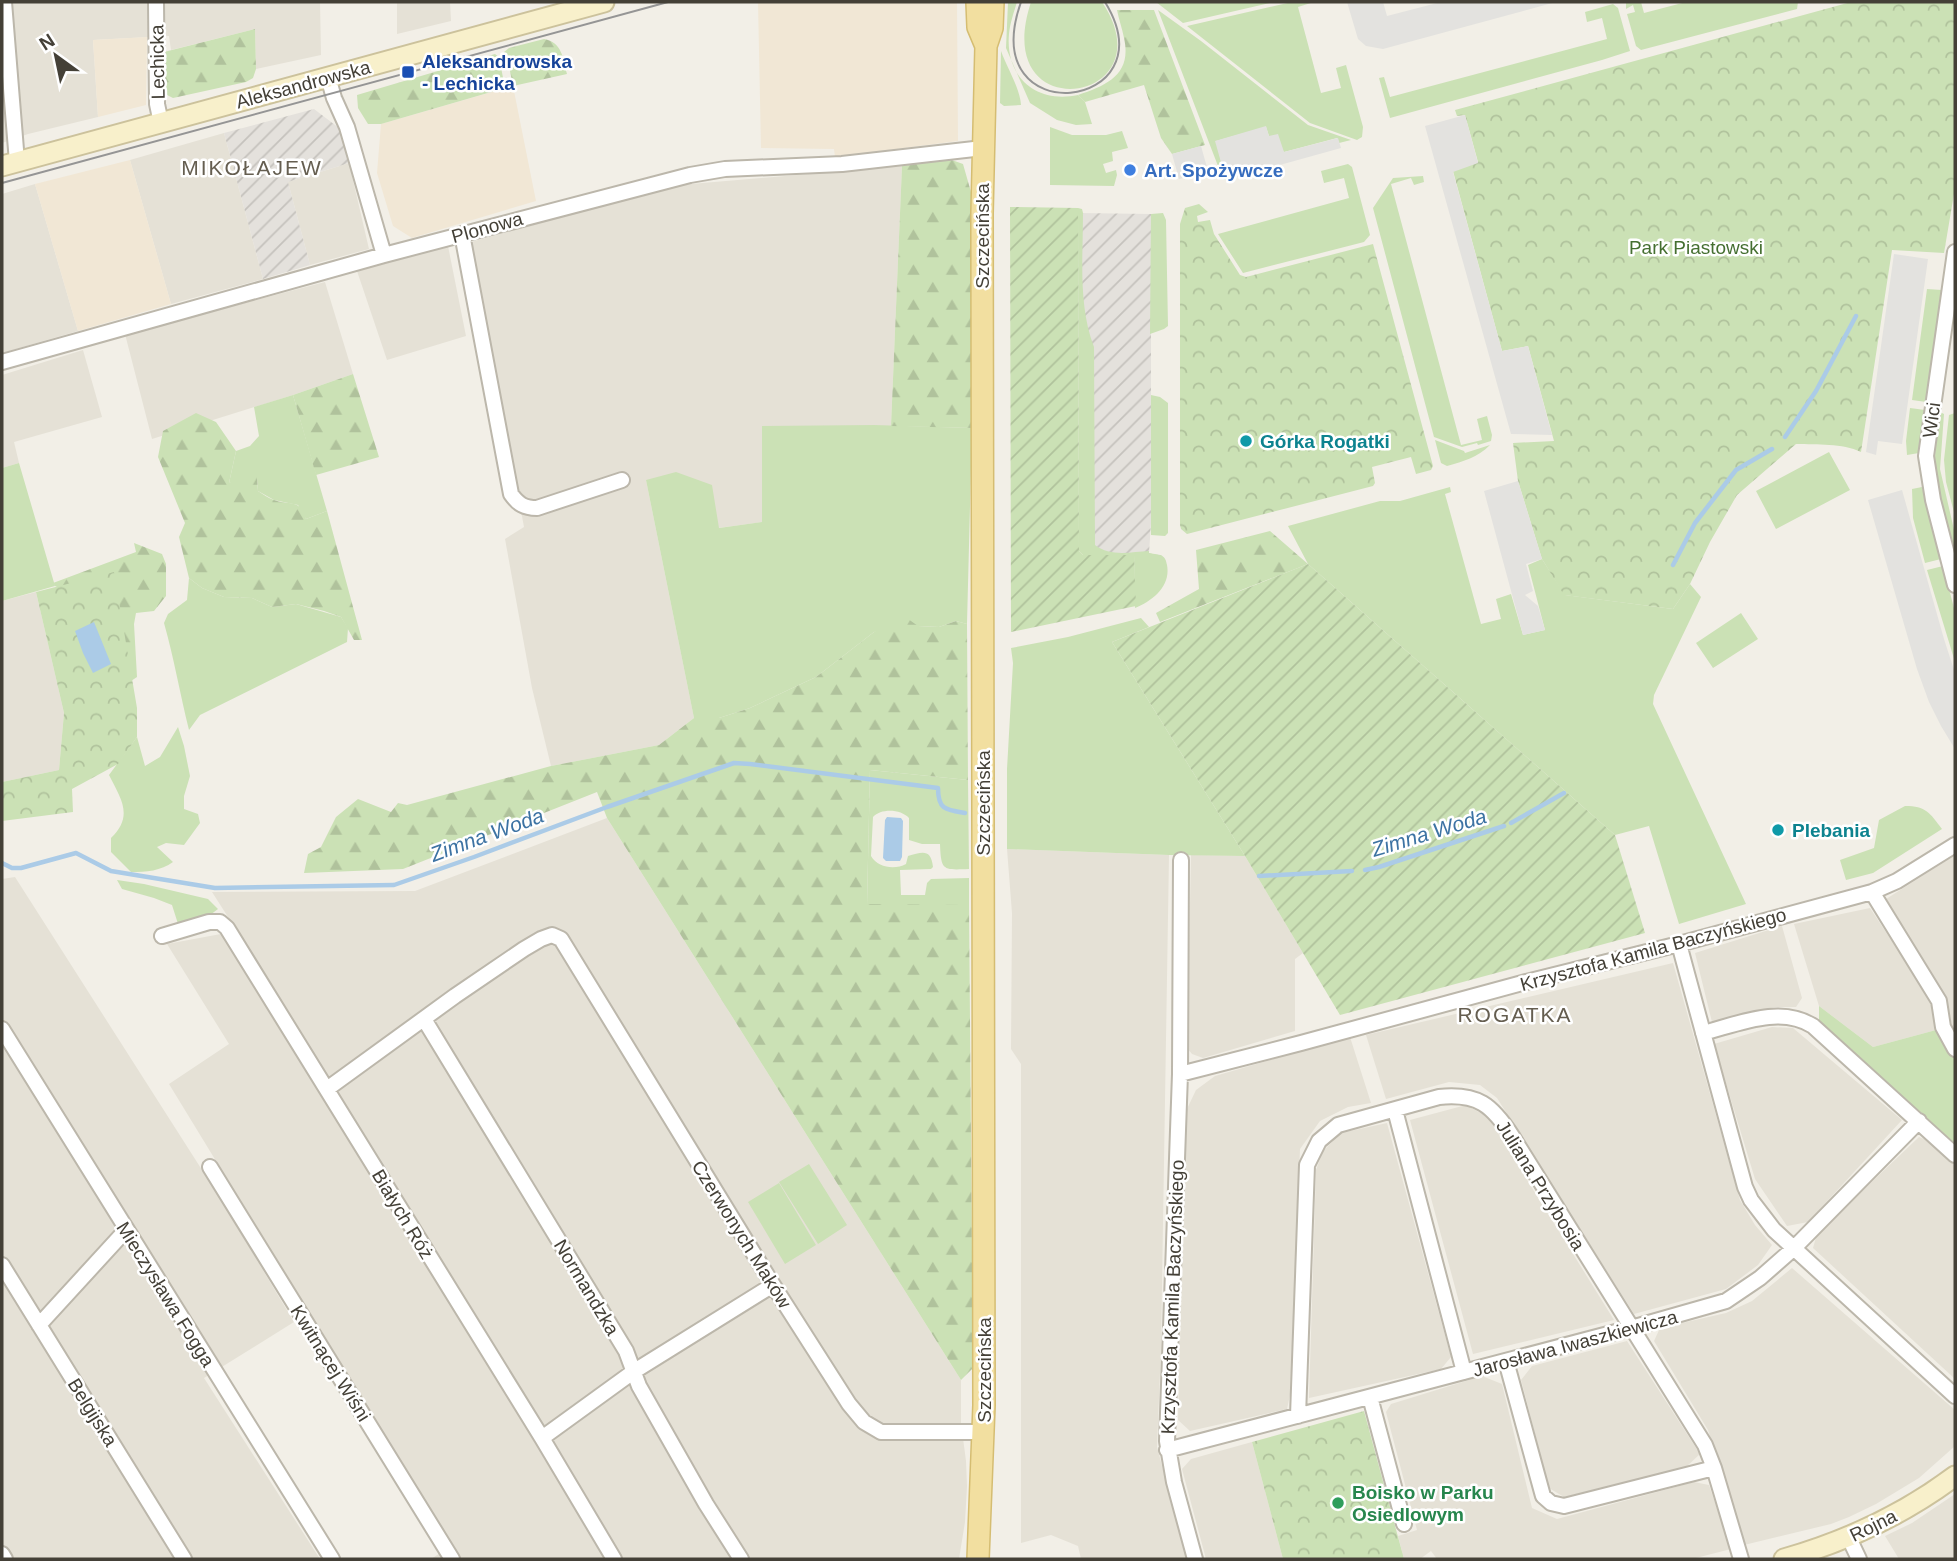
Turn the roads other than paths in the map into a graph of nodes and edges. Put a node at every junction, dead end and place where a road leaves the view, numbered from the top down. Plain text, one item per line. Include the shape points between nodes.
1 (4, 2) edge
2 (156, 2) edge
3 (604, 2) edge
4 (977, 2) edge
5 (993, 2) edge
6 (986, 47) junction
7 (328, 77) junction
8 (161, 122) junction
9 (983, 148) junction
10 (10, 164) edge
11 (462, 234) junction
12 (1955, 252) edge
13 (384, 255) junction
14 (2, 362) edge
15 (622, 480) dead end
16 (1955, 585) edge
17 (1955, 845) edge
18 (1181, 860) dead end
19 (1871, 892) junction
20 (162, 936) dead end
21 (1679, 944) junction
22 (424, 1019) junction
23 (2, 1029) edge
24 (1703, 1033) junction
25 (1955, 1049) edge
26 (1180, 1074) junction
27 (327, 1089) junction
28 (1395, 1110) junction
29 (1919, 1121) junction
30 (1955, 1155) edge
31 (210, 1167) dead end
32 (126, 1230) junction
33 (1793, 1249) junction
34 (2, 1265) edge
35 (773, 1285) junction
36 (39, 1325) junction
37 (1631, 1328) junction
38 (1506, 1361) junction
39 (634, 1372) junction
40 (1464, 1372) junction
41 (1955, 1396) edge
42 (1370, 1397) junction
43 (1298, 1416) junction
44 (984, 1432) junction
45 (542, 1438) junction
46 (1167, 1450) junction
47 (1714, 1468) junction
48 (1955, 1476) edge
49 (1404, 1524) dead end
50 (1849, 1538) junction
51 (2, 1554) edge
52 (5, 1559) edge
53 (184, 1559) edge
54 (332, 1559) edge
55 (453, 1559) edge
56 (614, 1559) edge
57 (741, 1559) edge
58 (978, 1559) edge
59 (1195, 1559) edge
60 (1741, 1559) edge
61 (1784, 1559) edge
62 (1859, 1559) edge

1 - 10 street
2 - 8 street, Lechicka
3 - 7 main road, Aleksandrowska
4 - 6 main road, Szczecińska via 978,27
5 - 6 main road, Szczecińska
6 - 9 main road, Szczecińska
7 - 8 main road, Aleksandrowska
7 - 13 street
8 - 10 main road, Aleksandrowska
9 - 11 street, Plonowa via 842,164 706,172
9 - 44 main road, Szczecińska
11 - 13 street, Plonowa
11 - 15 street via 511,494 526,508 537,508
12 - 16 street, Wici via 1926,456
13 - 14 street, Plonowa
17 - 19 street, Krzysztofa Kamila Baczyńskiego
18 - 26 street, Krzysztofa Kamila Baczyńskiego
19 - 21 street, Krzysztofa Kamila Baczyńskiego
19 - 25 street via 1939,1001
20 - 27 street, Białych Róż via 209,922 227,928
21 - 24 street
21 - 26 street, Krzysztofa Kamila Baczyńskiego
22 - 27 street
22 - 35 street, Czerwonych Maków via 541,939 552,935 561,939
22 - 39 street, Normandzka via 626,1351
23 - 32 street, Mieczysława Fogga
24 - 29 street via 1775,1016 1801,1018
24 - 33 street via 1748,1194 1760,1215
26 - 46 street, Krzysztofa Kamila Baczyńskiego
27 - 45 street, Białych Róż
28 - 37 street, Juliana Przybosia via 1457,1096 1491,1108
28 - 40 street
28 - 43 street, Juliana Przybosia via 1338,1125 1319,1141 1307,1165
29 - 30 street
29 - 33 street, Jarosława Iwaszkiewicza
31 - 55 street, Kwitnącej Wiśni
32 - 36 street
32 - 54 street, Mieczysława Fogga
33 - 37 street, Jarosława Iwaszkiewicza via 1732,1298
33 - 41 street
34 - 36 street, Belgijska
35 - 39 street
35 - 44 street, Czerwonych Maków via 864,1422 881,1432
36 - 53 street, Belgijska
37 - 38 street, Jarosława Iwaszkiewicza
37 - 47 street, Juliana Przybosia via 1705,1445
38 - 40 street, Jarosława Iwaszkiewicza
38 - 47 street via 1543,1496 1551,1503 1564,1506
39 - 45 street
39 - 57 street, Normandzka
40 - 42 street, Jarosława Iwaszkiewicza
42 - 43 street, Jarosława Iwaszkiewicza
42 - 49 street
43 - 46 street, Jarosława Iwaszkiewicza
44 - 58 main road, Szczecińska
45 - 56 street, Białych Róż
46 - 59 street, Krzysztofa Kamila Baczyńskiego
47 - 60 street, Juliana Przybosia
48 - 50 main road, Rojna
50 - 61 main road, Rojna
50 - 62 street
51 - 52 street

